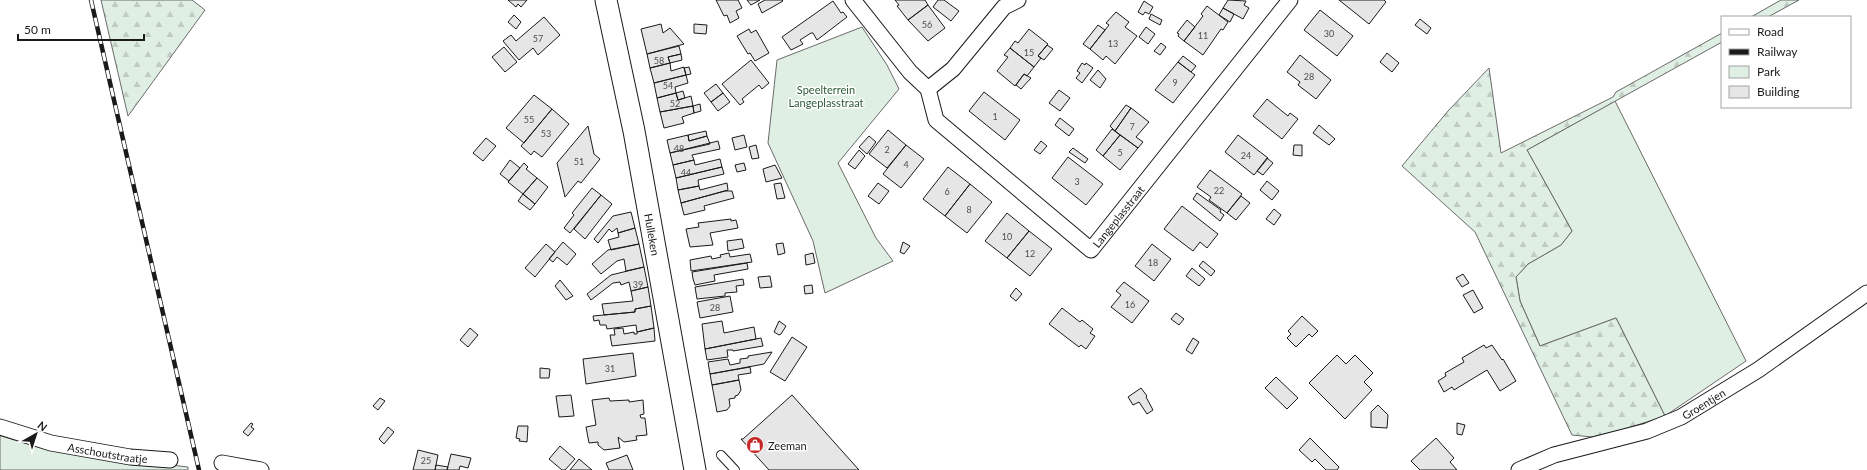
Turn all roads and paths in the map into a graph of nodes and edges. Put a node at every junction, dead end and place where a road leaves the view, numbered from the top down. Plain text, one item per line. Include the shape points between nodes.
1 (606, 0) edge
2 (853, 0) edge
3 (1018, 0) edge
4 (1290, 0) edge
5 (928, 90) junction
6 (1867, 293) edge
7 (0, 427) edge
8 (721, 455) dead end
9 (170, 460) dead end
10 (222, 463) dead end
11 (261, 470) edge
12 (695, 470) edge
13 (734, 470) edge
14 (1520, 470) edge

1 - 12 main road, Hulleken via 634,131
2 - 5 street via 910,72
3 - 5 street via 1004,6 953,69
4 - 5 street, Langeplasstraat via 1091,250 936,120
6 - 14 street, Groentjen via 1758,370 1681,418 1647,431 1554,455
7 - 9 street, Asschoutstraatje via 51,443 130,457
8 - 13 lane
10 - 11 street

